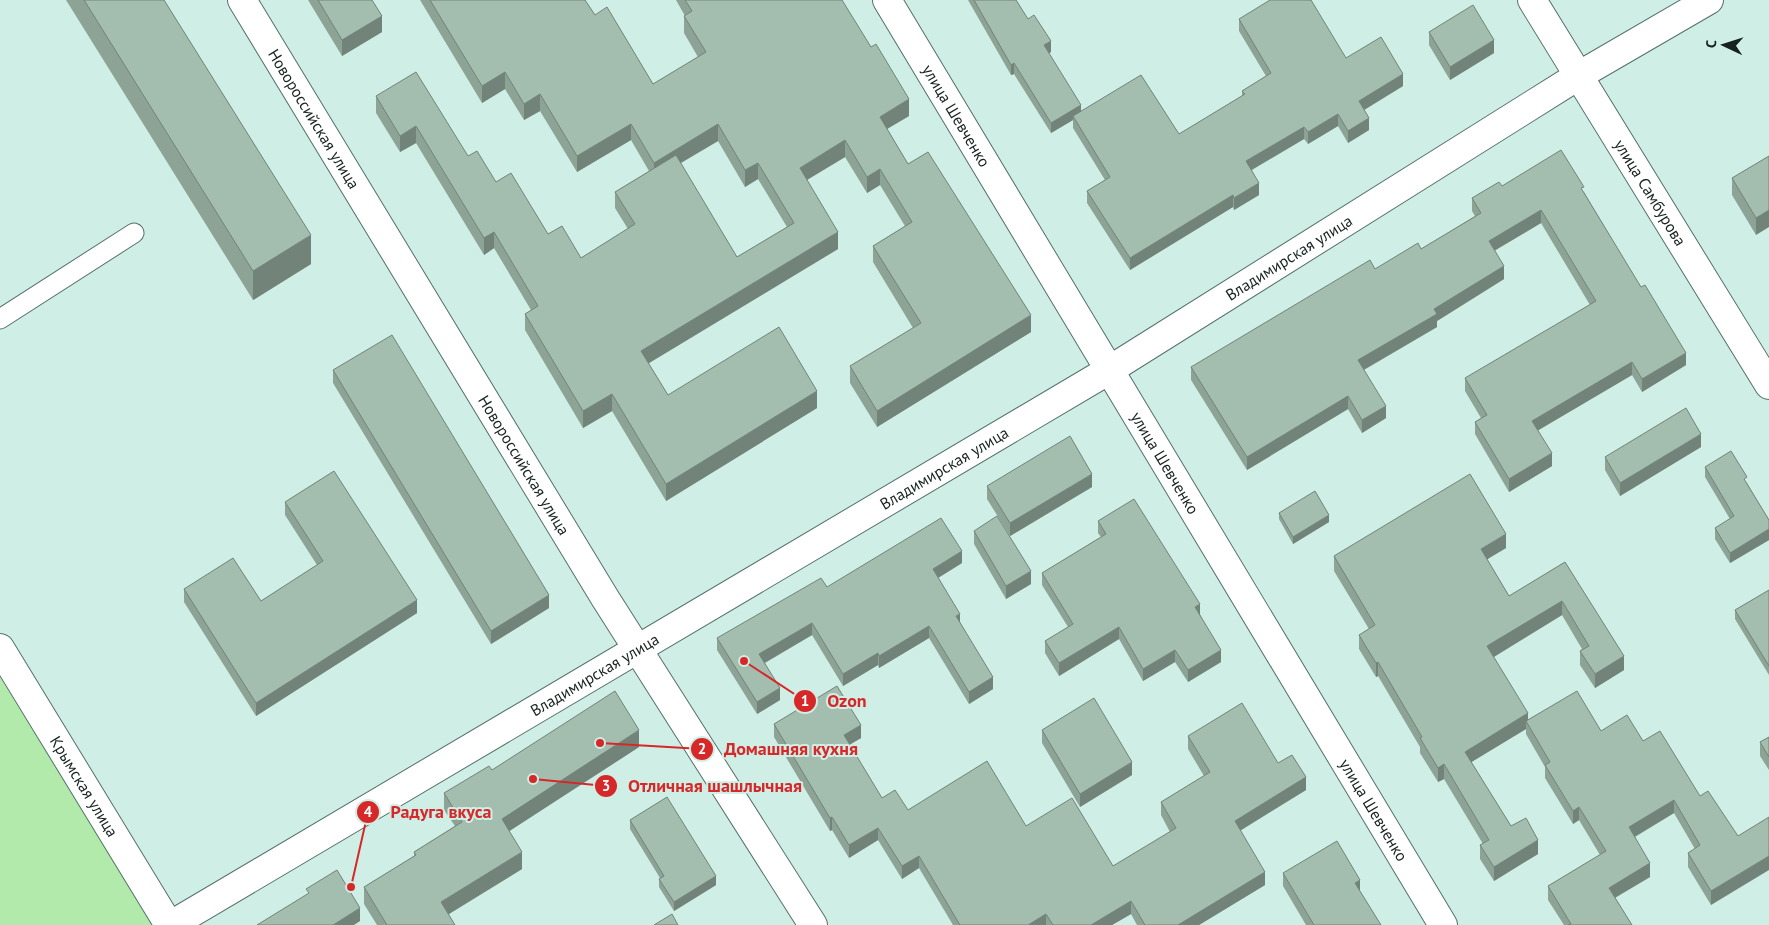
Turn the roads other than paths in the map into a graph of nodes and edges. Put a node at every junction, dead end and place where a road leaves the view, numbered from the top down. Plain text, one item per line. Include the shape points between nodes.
1 (242, 0) edge
2 (887, 0) edge
3 (1532, 0) edge
4 (1709, 0) edge
5 (1578, 76) junction
6 (134, 232) dead end
7 (0, 318) edge
8 (1111, 369) junction
9 (1769, 385) edge
10 (0, 648) edge
11 (637, 648) junction
12 (170, 925) edge
13 (813, 925) edge
14 (1443, 925) edge

1 - 11 street, Новороссийская улица
2 - 8 street, улица Шевченко
3 - 5 street, улица Самбурова
4 - 5 street, Владимирская улица
5 - 8 street, Владимирская улица
5 - 9 street, улица Самбурова
6 - 7 lane
8 - 11 street, Владимирская улица
8 - 14 street, улица Шевченко
10 - 12 street, Крымская улица
11 - 12 street, Владимирская улица
11 - 13 street, Новороссийская улица

